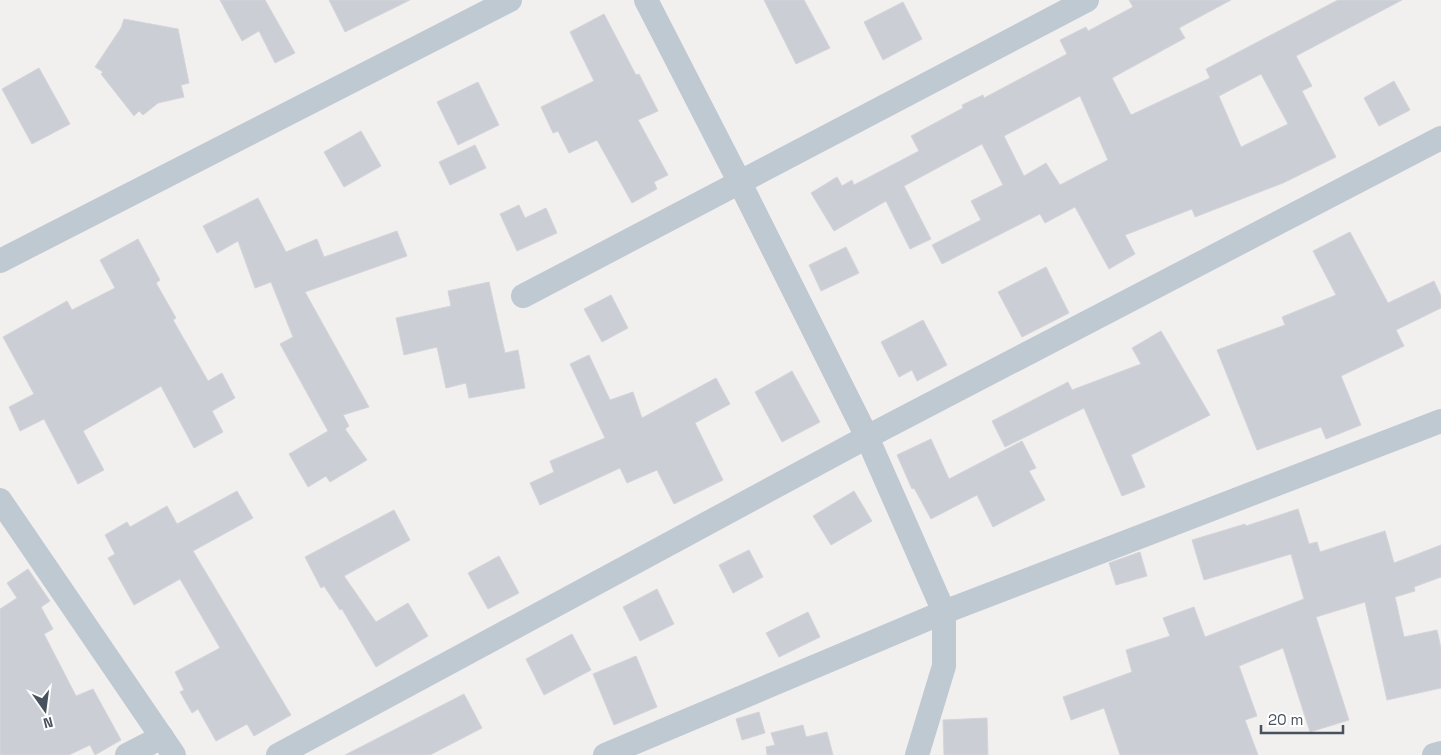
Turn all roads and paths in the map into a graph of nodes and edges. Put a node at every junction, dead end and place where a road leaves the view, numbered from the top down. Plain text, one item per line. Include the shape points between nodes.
1 (510, 0) edge
2 (646, 0) edge
3 (1087, 0) edge
4 (1441, 138) edge
5 (740, 183) junction
6 (0, 261) edge
7 (523, 296) dead end
8 (1441, 421) edge
9 (867, 437) junction
10 (0, 500) edge
11 (944, 612) junction
12 (168, 746) edge
13 (1441, 753) edge
14 (127, 755) edge
15 (278, 755) edge
16 (605, 755) edge
17 (918, 755) edge
18 (1434, 755) edge

1 - 6 street
2 - 5 street
3 - 5 street
4 - 9 street
5 - 7 street
5 - 9 street
8 - 11 street
9 - 11 street
9 - 15 street
10 - 12 street
11 - 16 street
11 - 17 street via 944,666
12 - 14 street
13 - 18 street

